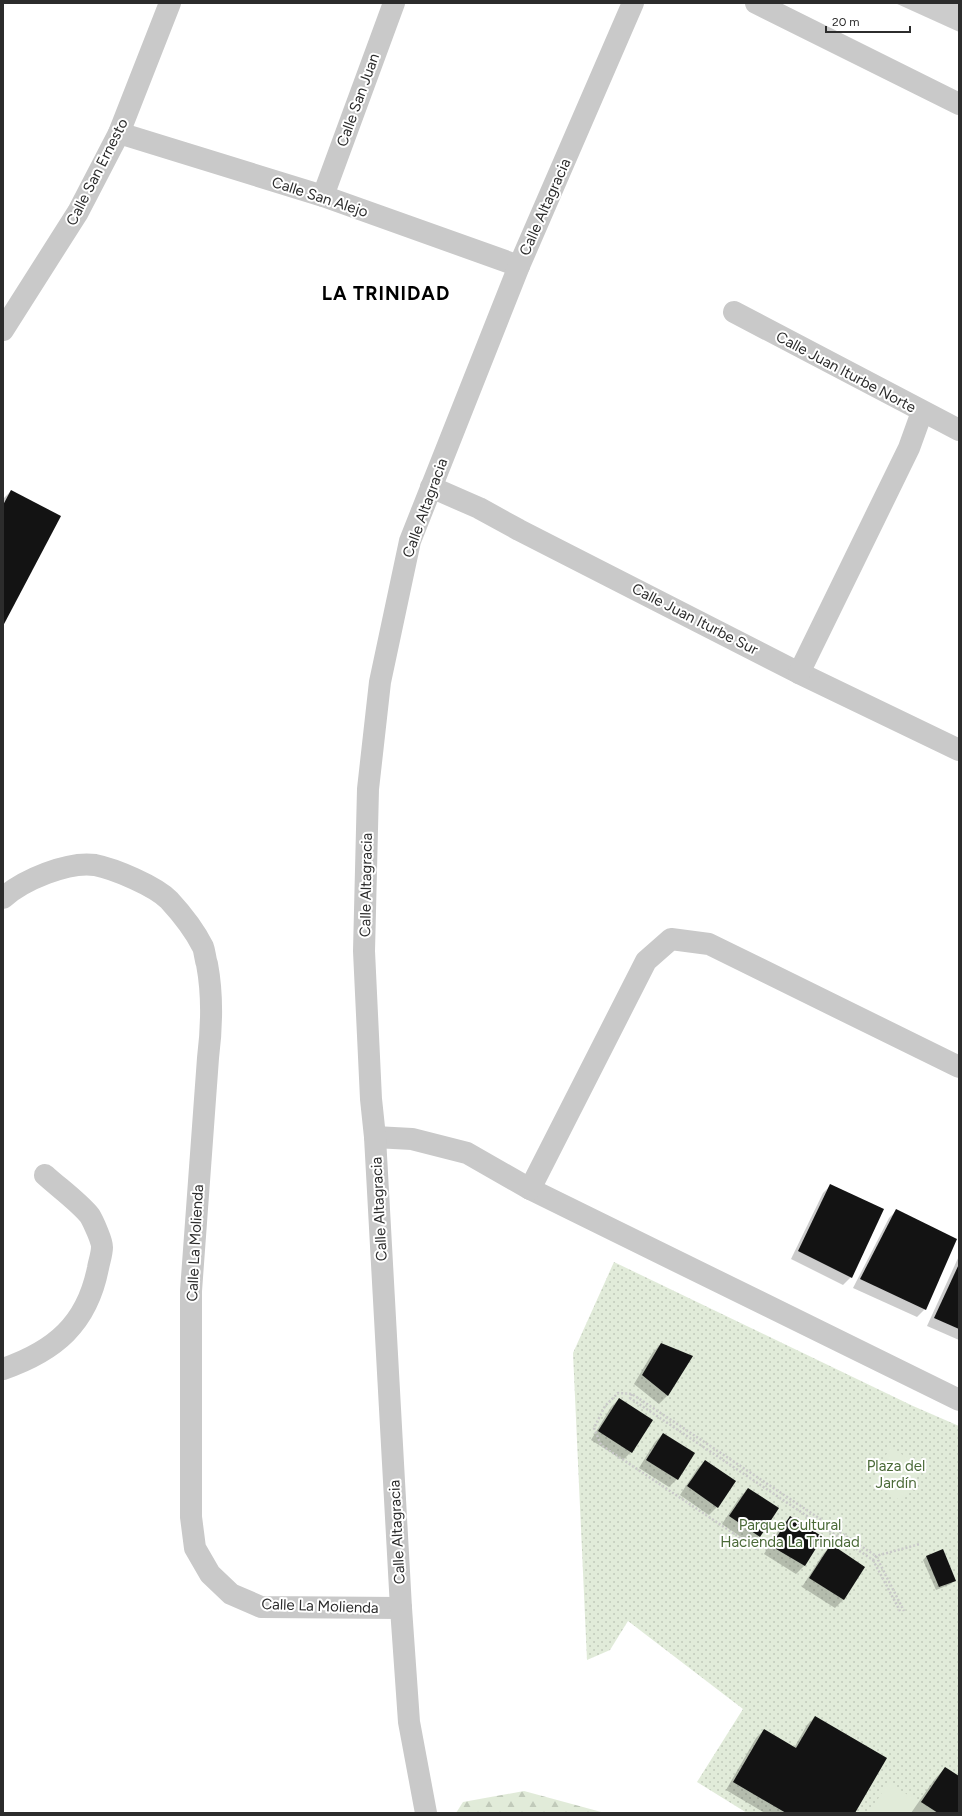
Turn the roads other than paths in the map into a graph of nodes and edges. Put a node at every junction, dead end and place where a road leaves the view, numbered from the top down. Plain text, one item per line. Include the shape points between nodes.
1 (170, 3) edge
2 (394, 3) edge
3 (633, 3) edge
4 (756, 3) edge
5 (959, 104) edge
6 (119, 133) junction
7 (323, 196) junction
8 (519, 266) junction
9 (734, 312) dead end
10 (3, 330) edge
11 (922, 412) junction
12 (959, 430) edge
13 (431, 487) junction
14 (799, 673) junction
15 (959, 750) edge
16 (3, 898) edge
17 (959, 1067) edge
18 (375, 1137) junction
19 (46, 1175) dead end
20 (530, 1189) junction
21 (3, 1369) edge
22 (959, 1400) edge
23 (401, 1608) junction
24 (426, 1813) edge

1 - 6 street, Calle San Ernesto
2 - 7 street, Calle San Juan
3 - 8 street, Calle Altagracia
4 - 5 street
6 - 7 street, Calle San Alejo
6 - 10 street, Calle San Ernesto via 78,212
7 - 8 street, Calle San Alejo
8 - 13 street, Calle Altagracia
9 - 11 street, Calle Juan Iturbe Norte
11 - 12 street, Calle Juan Iturbe Norte
11 - 14 street via 909,448
13 - 14 street, Calle Juan Iturbe Sur via 479,508
13 - 18 street, Calle Altagracia via 410,542 392,622 380,682 368,789 364,951
14 - 15 street, Calle Juan Iturbe Sur
16 - 23 street, Calle La Molienda via 40,875 94,865 128,876 168,899 203,948 210,979 212,1021 191,1290 191,1517 195,1548 210,1574 231,1594 260,1606
17 - 20 street via 709,944 671,940 646,961
18 - 20 street via 412,1139 467,1153
18 - 23 street, Calle Altagracia
19 - 21 street via 91,1217 102,1246 96,1278 87,1303 74,1326 51,1347 26,1361
20 - 22 street
23 - 24 street, Calle Altagracia via 409,1722

